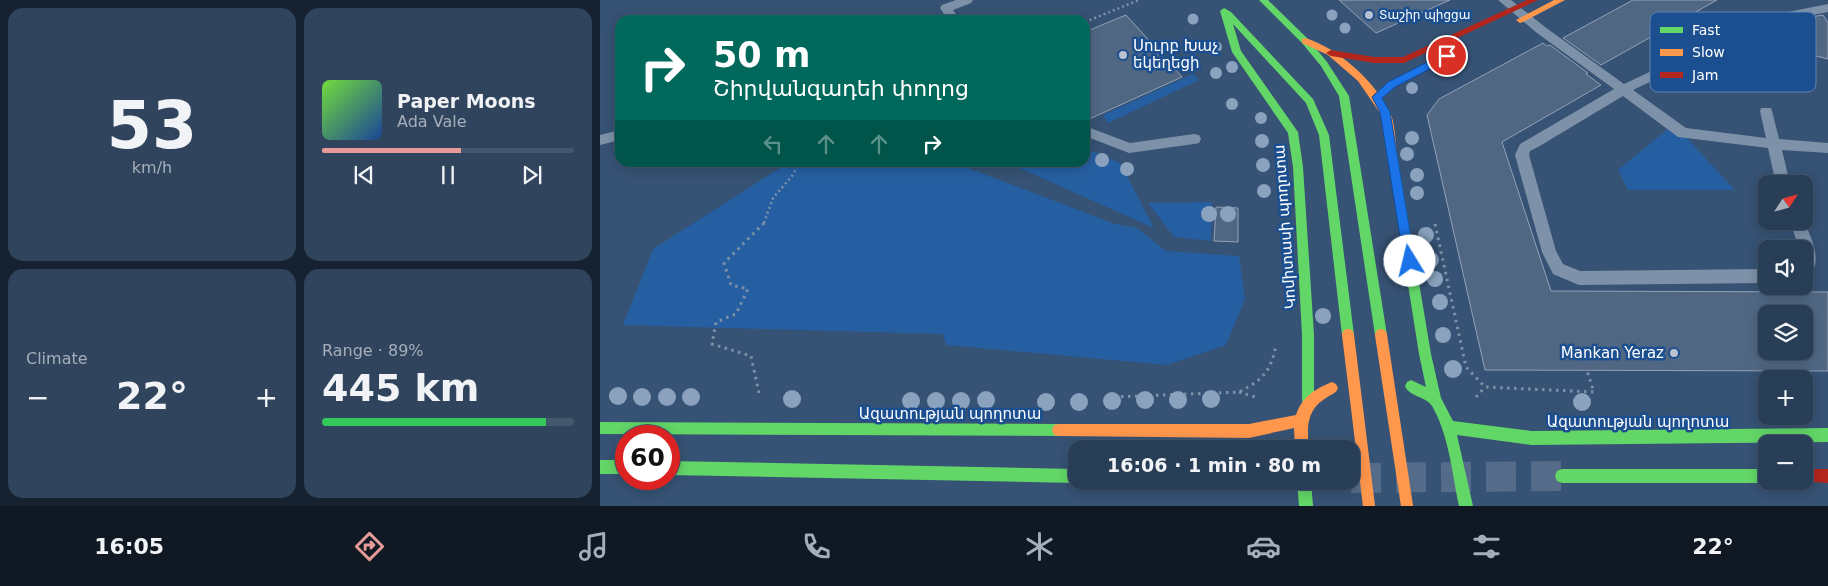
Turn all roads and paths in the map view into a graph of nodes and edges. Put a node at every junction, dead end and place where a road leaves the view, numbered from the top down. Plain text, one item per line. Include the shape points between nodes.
1 (967, 0) edge
2 (1139, 0) edge
3 (1214, 0) edge
4 (1263, 0) edge
5 (1504, 0) edge
6 (1534, 0) edge
7 (1561, 0) edge
8 (1828, 8) edge
9 (1515, 9) junction
10 (1224, 11) junction
11 (1808, 12) edge
12 (951, 15) edge
13 (1525, 17) junction
14 (1090, 20) edge
15 (1509, 25) dead end
16 (1305, 41) junction
17 (1331, 53) junction
18 (1444, 57) dead end
19 (1650, 77) edge
20 (1623, 90) junction
21 (1376, 97) junction
22 (1766, 111) dead end
23 (1090, 133) edge
24 (615, 136) edge
25 (1194, 139) dead end
26 (600, 140) edge
27 (1773, 144) junction
28 (1828, 148) edge
29 (797, 167) edge
30 (1781, 175) edge
31 (1433, 216) dead end
32 (1758, 276) edge
33 (1277, 339) dead end
34 (1586, 371) dead end
35 (1410, 386) dead end
36 (1486, 387) junction
37 (1332, 388) dead end
38 (759, 393) dead end
39 (1111, 397) dead end
40 (1476, 398) dead end
41 (1435, 399) junction
42 (1308, 400) junction
43 (1299, 421) junction
44 (1449, 426) junction
45 (600, 428) edge
46 (1828, 435) edge
47 (1301, 440) edge
48 (600, 467) edge
49 (615, 467) edge
50 (680, 468) edge
51 (1068, 476) edge
52 (1562, 476) tunnel mouth
53 (1758, 476) edge
54 (1813, 476) edge
55 (1828, 476) edge
56 (1305, 490) edge
57 (1306, 506) edge
58 (1369, 506) edge
59 (1407, 506) edge
60 (1466, 506) edge

1 - 12 lane via 946,8
2 - 14 path
3 - 10 main road, Կոմիտասի պողոտա
4 - 16 main road
5 - 9 lane
6 - 9 main road
7 - 13 main road
8 - 11 lane
9 - 13 lane
9 - 17 main road via 1404,60 1374,60
10 - 42 main road, Կոմիտասի պողոտա via 1237,52 1293,132 1308,335
10 - 58 main road, Կոմիտասի պողոտա, bridge via 1310,101 1324,135
13 - 15 main road
13 - 20 lane
16 - 17 main road
16 - 59 main road, bridge via 1344,96
17 - 21 main road via 1361,78
18 - 21 main road via 1392,84
19 - 20 lane
20 - 27 lane via 1682,133
20 - 32 lane via 1525,148 1522,155 1549,252 1558,268 1579,278
21 - 41 main road via 1385,112
22 - 27 lane
23 - 25 lane via 1129,148
24 - 26 lane
27 - 28 lane
27 - 30 lane
29 - 38 path via 773,198 766,221 724,263 731,285 748,289 736,314 716,322 712,344 751,356
31 - 36 path via 1466,367
33 - 39 path via 1272,364 1257,383 1239,392
34 - 36 path via 1594,392
35 - 41 main road
36 - 40 path
37 - 42 main road
41 - 44 main road
42 - 43 main road
43 - 45 main road, Ազատության պողոտա via 1249,432
43 - 47 main road
44 - 46 main road, Ազատության պողոտա via 1524,438
44 - 60 main road
48 - 49 main road
50 - 51 main road
52 - 53 main road
54 - 55 main road
56 - 57 main road

